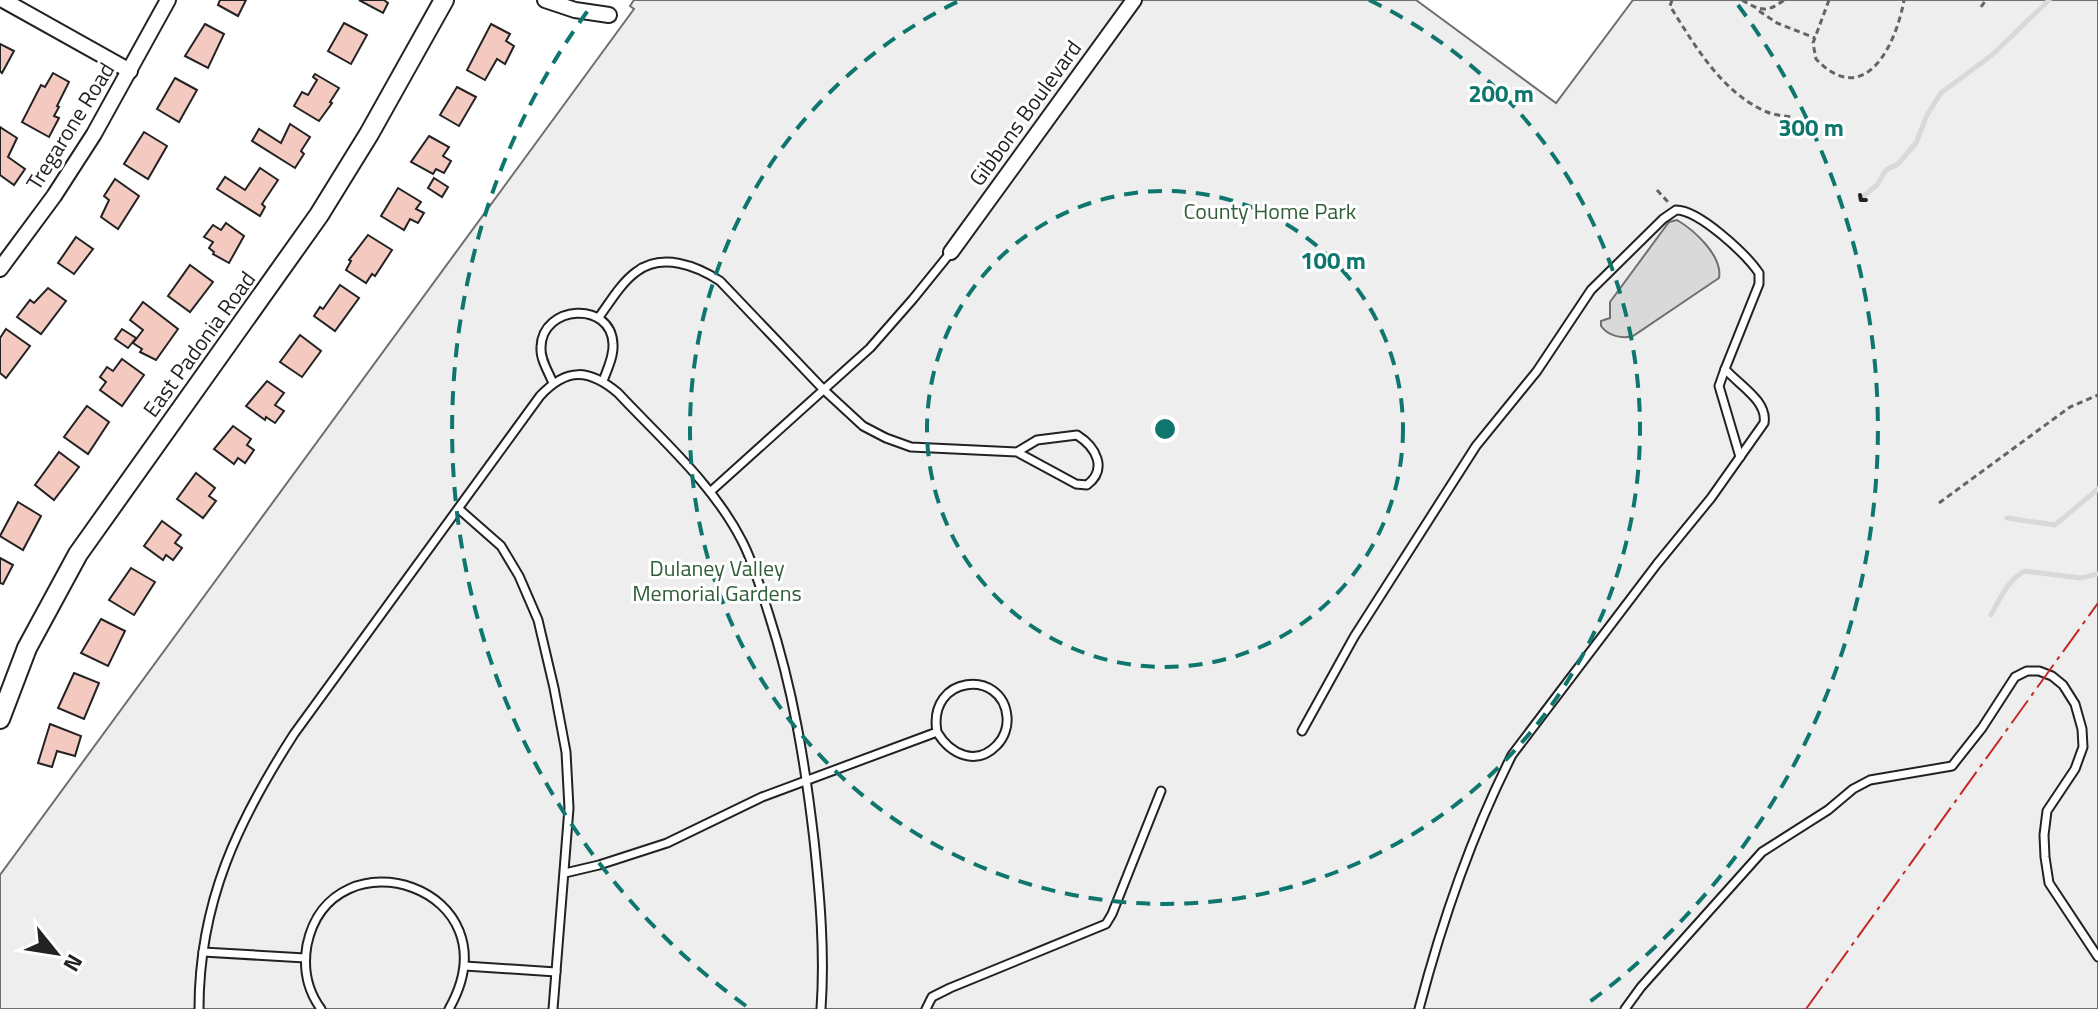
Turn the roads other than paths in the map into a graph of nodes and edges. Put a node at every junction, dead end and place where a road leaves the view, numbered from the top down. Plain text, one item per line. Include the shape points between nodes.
1 (3, 0) edge
2 (168, 0) edge
3 (444, 0) edge
4 (545, 0) edge
5 (1134, 0) edge
6 (609, 15) dead end
7 (130, 71) junction
8 (951, 252) joint
9 (0, 269) edge
10 (599, 317) junction
11 (1725, 369) junction
12 (603, 381) junction
13 (553, 383) junction
14 (824, 390) junction
15 (1017, 452) junction
16 (1740, 457) junction
17 (710, 492) junction
18 (459, 509) junction
19 (0, 719) edge
20 (1302, 731) dead end
21 (937, 732) junction
22 (807, 779) junction
23 (1161, 791) dead end
24 (565, 873) junction
25 (203, 952) junction
26 (2098, 957) edge
27 (305, 958) junction
28 (465, 966) junction
29 (556, 972) junction
30 (199, 1009) edge
31 (321, 1009) edge
32 (449, 1009) edge
33 (553, 1009) edge
34 (821, 1009) edge
35 (926, 1009) edge
36 (1419, 1009) edge
37 (1625, 1009) edge

1 - 7 street
2 - 7 street, Tregarone Road
3 - 19 street, East Padonia Road via 312,226 78,554 27,648
4 - 6 street
5 - 8 street, Gibbons Boulevard
7 - 9 street, Tregarone Road via 70,171
8 - 14 lane via 870,348
10 - 12 lane via 613,343
10 - 13 lane via 571,313 546,328 540,345
10 - 14 lane via 637,271 652,264 687,264 720,281
11 - 16 lane via 1719,386
11 - 16 lane via 1766,413
11 - 20 lane via 1759,273 1744,254 1695,215 1676,210 1591,290 1537,371 1476,446 1354,637
12 - 13 lane via 572,375
12 - 17 lane
13 - 18 lane
14 - 15 lane via 863,426 911,447
14 - 17 lane
15 - 15 lane via 1037,440 1077,435 1097,455 1098,470 1087,485 1076,484
16 - 36 lane via 1512,755 1450,901
17 - 22 lane via 742,541 779,645
18 - 24 lane via 501,546 538,620 566,752
18 - 25 lane via 264,780 227,857
21 - 21 lane via 937,706 959,686 988,688 1004,705 1007,726 987,753 954,752
21 - 22 lane
22 - 24 lane via 667,843
22 - 34 lane via 819,890
23 - 35 lane via 1106,924 950,988 932,997
24 - 29 lane
25 - 27 lane
25 - 30 lane
26 - 37 lane via 2049,883 2045,857 2047,811 2075,769 2083,747 2082,729 2063,685 2052,676 2027,671 2006,687 1952,766 1870,780 1762,852
27 - 28 lane via 310,934 335,898 352,888 387,881 425,892 442,905 457,927
27 - 31 lane via 306,979
28 - 29 lane
28 - 32 lane
29 - 33 lane

